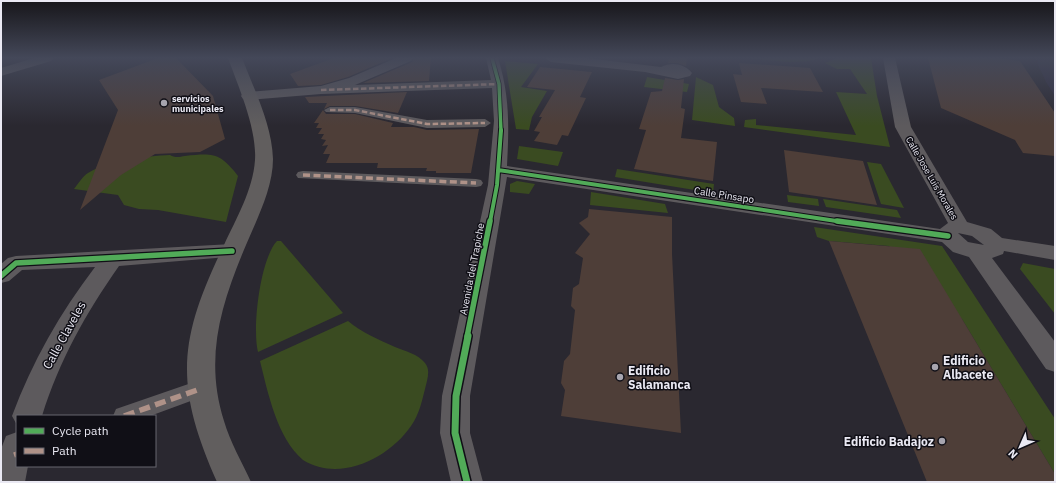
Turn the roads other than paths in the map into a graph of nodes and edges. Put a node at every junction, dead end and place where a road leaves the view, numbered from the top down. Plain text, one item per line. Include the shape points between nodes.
1 (243, 81) edge
2 (355, 81) edge
3 (498, 81) edge
4 (894, 81) edge
5 (499, 84) junction
6 (321, 90) junction
7 (248, 96) junction
8 (330, 110) dead end
9 (485, 123) dead end
10 (498, 170) junction
11 (303, 175) dead end
12 (476, 184) dead end
13 (954, 231) junction
14 (986, 247) junction
15 (232, 251) junction
16 (1055, 253) edge
17 (112, 259) junction
18 (1, 276) edge
19 (1055, 362) edge
20 (200, 389) junction
21 (27, 415) edge
22 (127, 415) edge
23 (234, 482) edge
24 (467, 482) edge

1 - 7 main road
2 - 6 street
3 - 5 street, Avenida del Trapiche
4 - 13 street, Calle Jose Luis Morales via 903,127
5 - 6 street
5 - 10 street, Avenida del Trapiche via 502,121
6 - 7 street
7 - 15 main road via 263,146 263,173
8 - 9 street via 355,110 427,124
10 - 13 street, Calle Pinsapo via 924,234
10 - 24 street, Avenida del Trapiche via 456,396 455,433
11 - 12 street
13 - 14 street via 960,246
14 - 16 street
14 - 19 street
15 - 17 street
15 - 20 main road via 208,308 200,364
17 - 18 street via 16,263
17 - 21 street, Calle Claveles via 78,307 48,360
20 - 22 street
20 - 23 main road via 206,418 219,455

